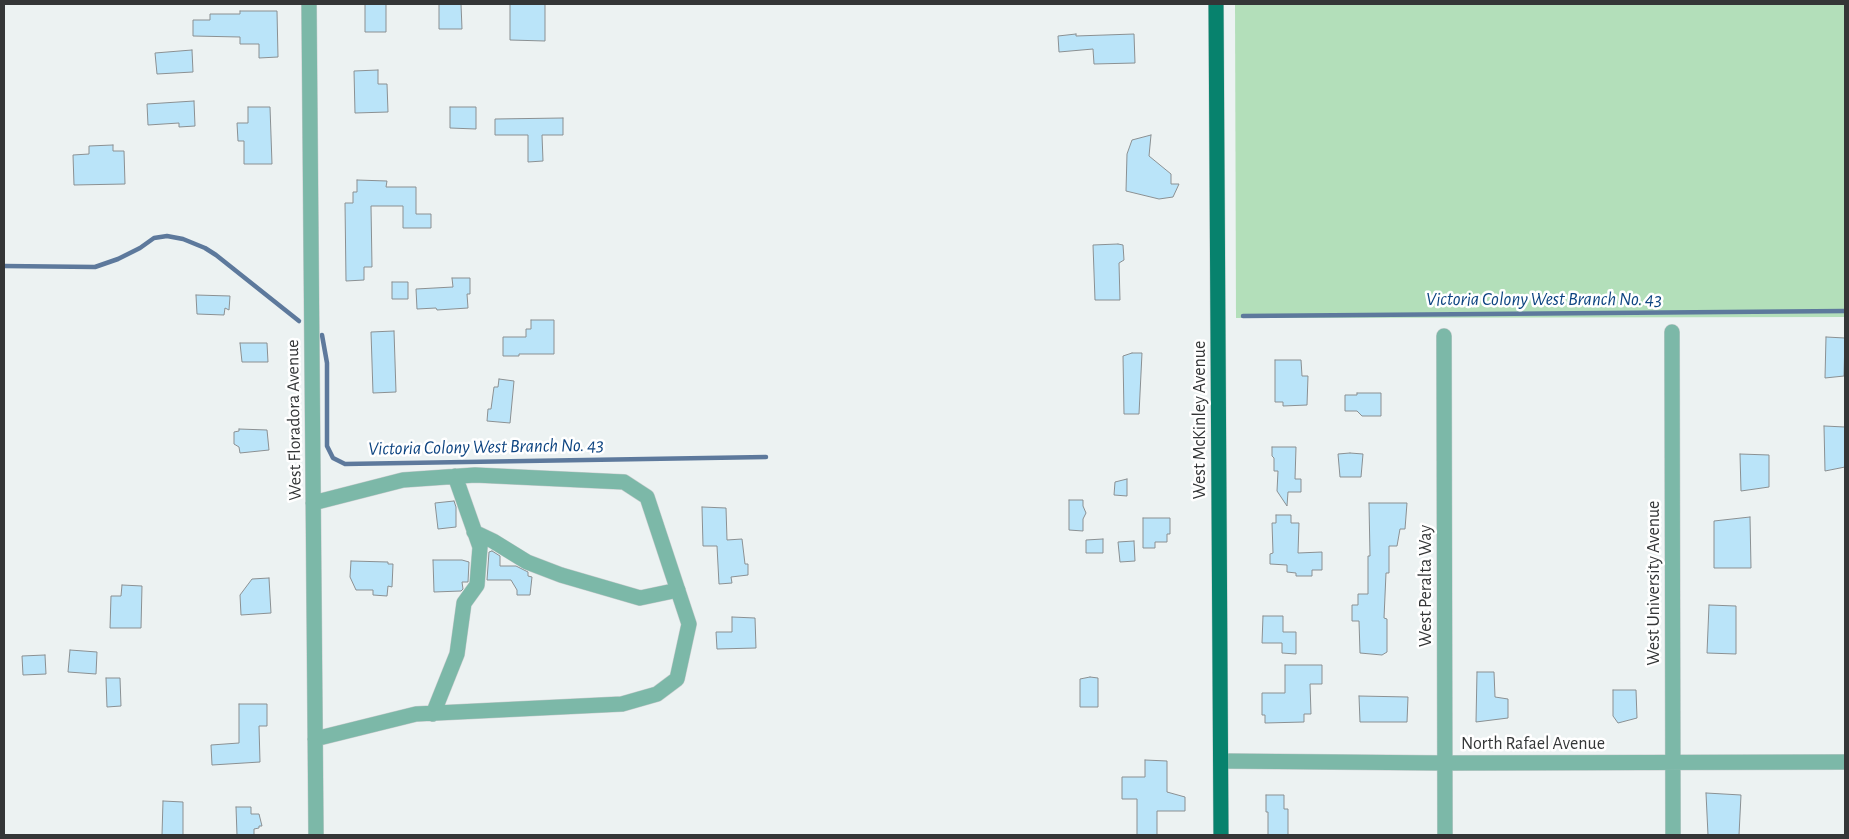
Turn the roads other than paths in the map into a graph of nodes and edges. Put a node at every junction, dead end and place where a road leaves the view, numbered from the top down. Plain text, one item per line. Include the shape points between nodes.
1 (309, 4) edge
2 (1216, 4) edge
3 (1672, 332) dead end
4 (1444, 336) dead end
5 (454, 476) junction
6 (313, 503) junction
7 (474, 532) junction
8 (678, 590) junction
9 (433, 714) junction
10 (315, 739) junction
11 (1221, 761) junction
12 (1845, 762) edge
13 (1444, 763) junction
14 (1674, 763) junction
15 (316, 835) edge
16 (1221, 835) edge
17 (1445, 835) edge
18 (1673, 835) edge

1 - 6 street, West Floradora Avenue
2 - 11 main road, West McKinley Avenue
3 - 14 street, West University Avenue
4 - 13 street, West Peralta Way
5 - 6 street via 403,480
5 - 7 street
5 - 8 street via 624,482 646,497
6 - 10 street, West Floradora Avenue
7 - 8 street via 528,562 640,598
7 - 9 street via 480,547 477,585 464,603 456,654
8 - 9 street via 689,624 677,679 657,694 622,704
9 - 10 street via 416,714
10 - 15 street, West Floradora Avenue
11 - 13 street, North Rafael Avenue
11 - 16 main road, West McKinley Avenue
12 - 14 street, North Rafael Avenue
13 - 14 street, North Rafael Avenue
13 - 17 street, West Peralta Way
14 - 18 street, West University Avenue

